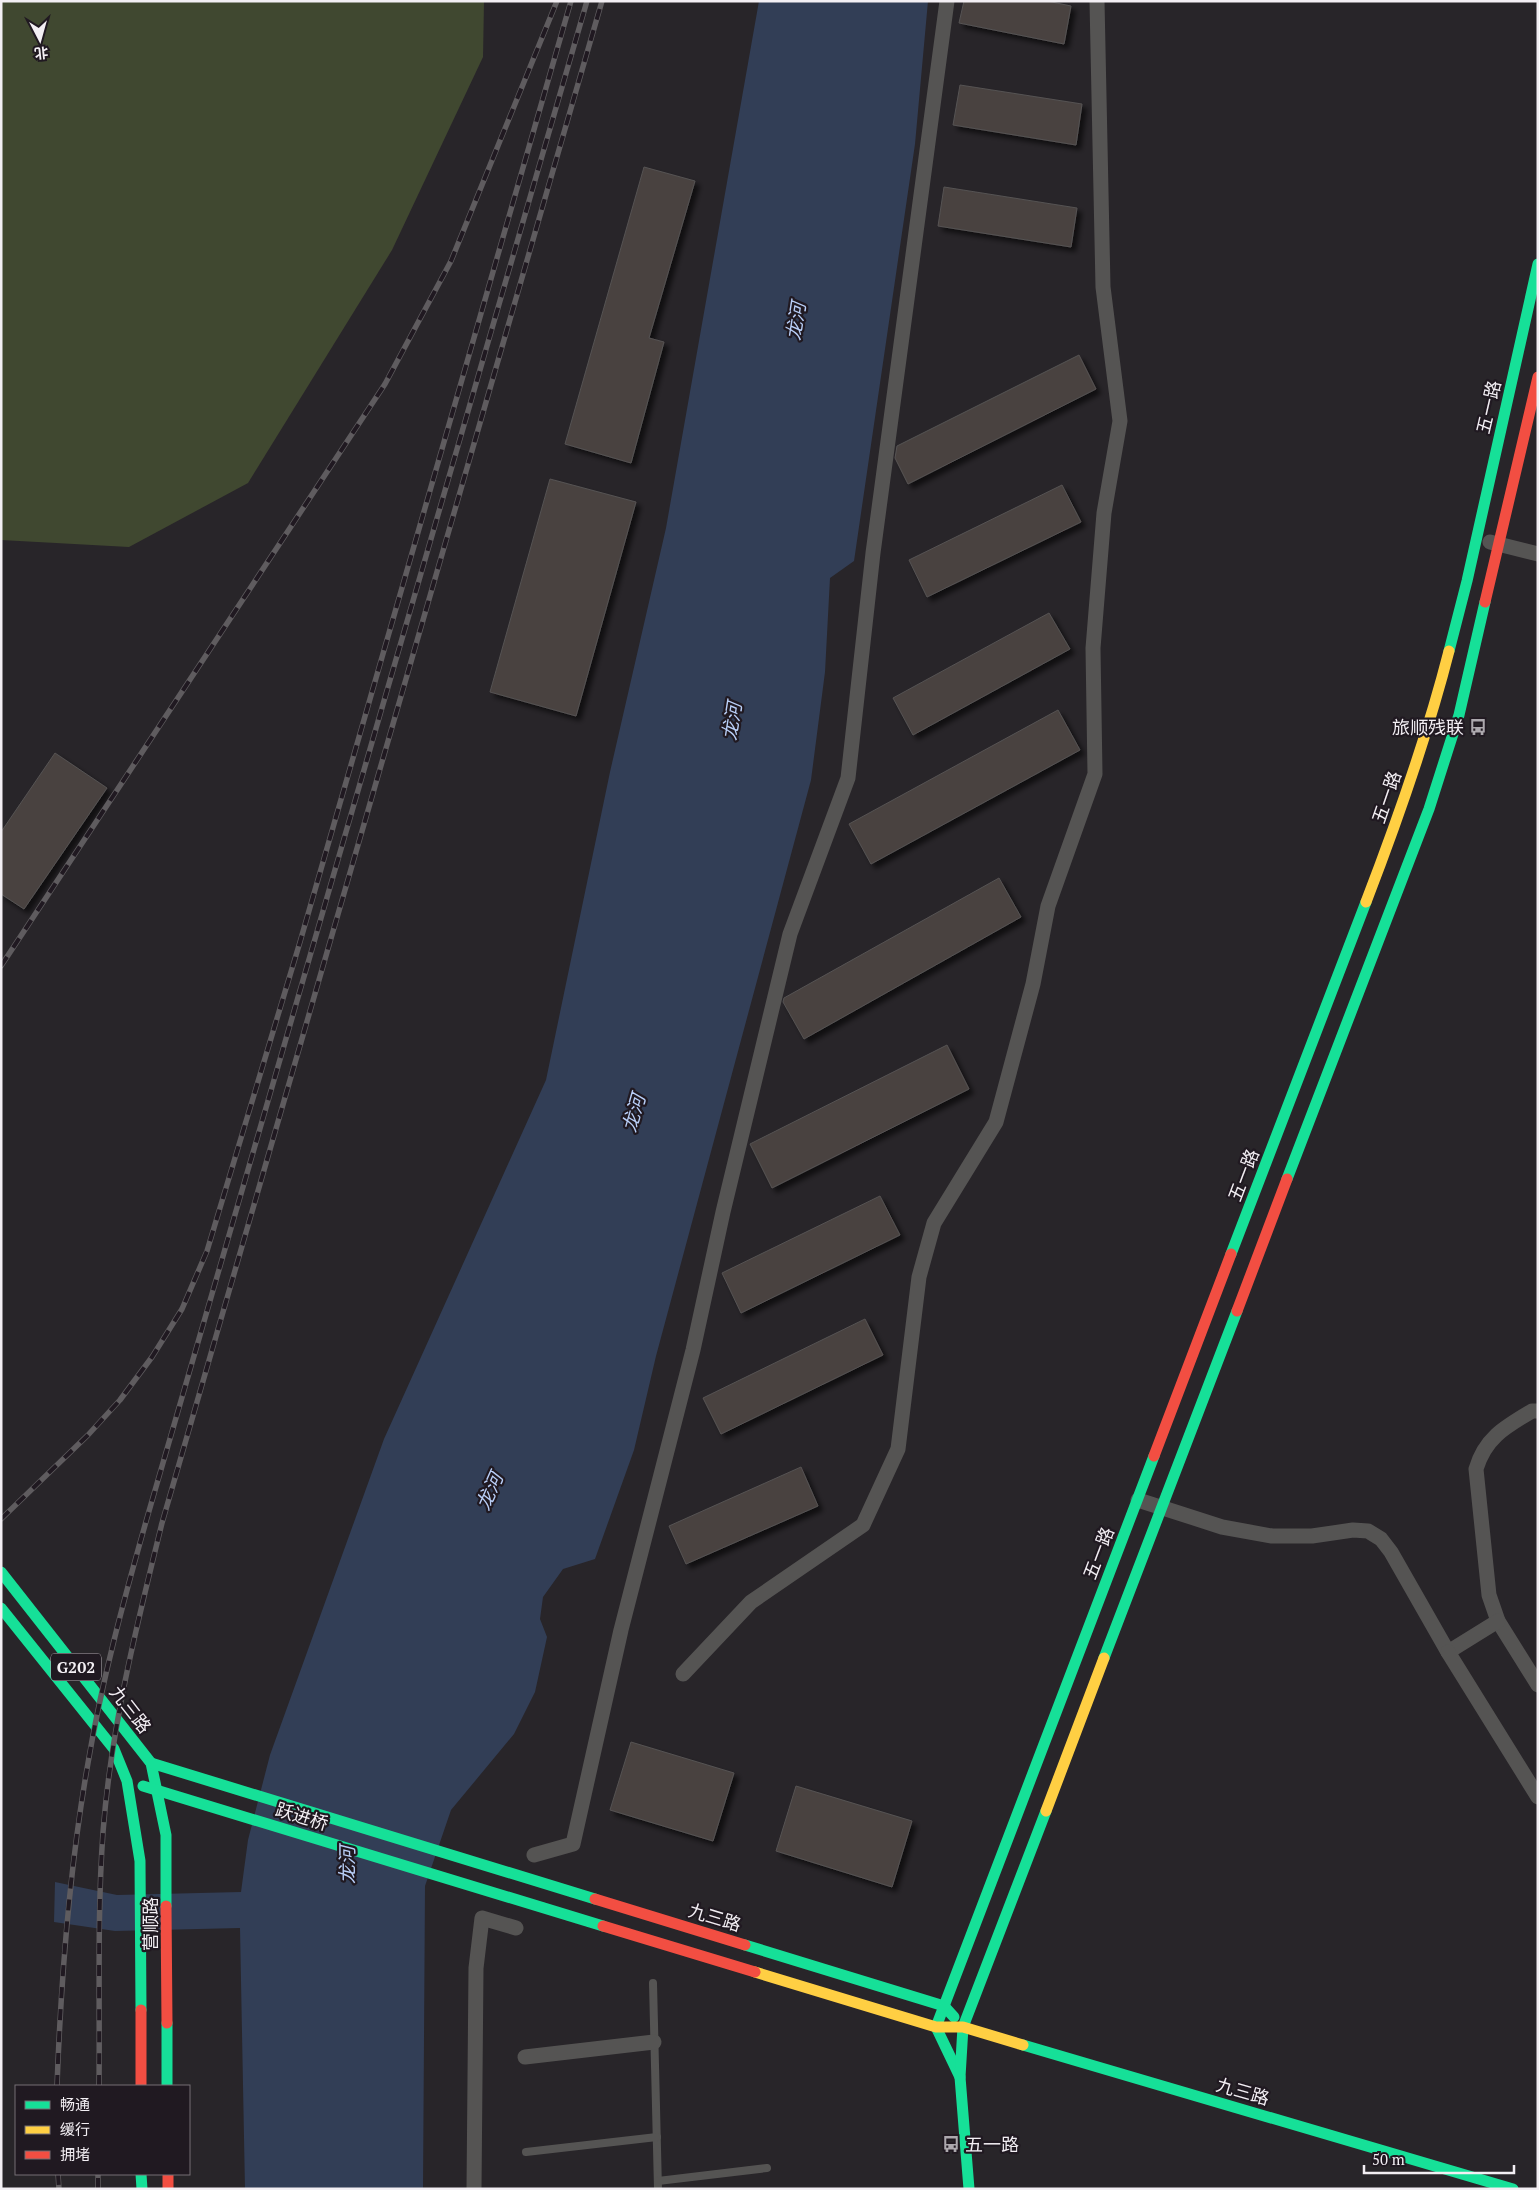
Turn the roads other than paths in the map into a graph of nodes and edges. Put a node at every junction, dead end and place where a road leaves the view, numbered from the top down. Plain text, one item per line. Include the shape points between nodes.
1 (947, 1) edge
2 (1097, 1) edge
3 (1538, 264) edge
4 (1538, 377) edge
5 (1476, 538) junction
6 (1500, 544) junction
7 (1538, 554) edge
8 (1538, 1411) edge
9 (1138, 1500) junction
10 (1161, 1508) junction
11 (1, 1572) edge
12 (1, 1608) edge
13 (1498, 1622) junction
14 (1448, 1652) junction
15 (683, 1674) dead end
16 (1538, 1685) edge
17 (143, 1766) junction
18 (128, 1781) junction
19 (158, 1790) junction
20 (1538, 1797) edge
21 (449, 1854) joint
22 (534, 1855) dead end
23 (441, 1876) joint
24 (516, 1928) dead end
25 (653, 1983) dead end
26 (944, 2006) junction
27 (936, 2027) junction
28 (963, 2027) junction
29 (654, 2042) junction
30 (525, 2057) dead end
31 (960, 2077) junction
32 (141, 2085) edge
33 (168, 2085) edge
34 (657, 2137) junction
35 (526, 2152) dead end
36 (767, 2168) dead end
37 (142, 2175) edge
38 (168, 2175) edge
39 (658, 2185) edge
40 (142, 2189) edge
41 (168, 2189) edge
42 (474, 2189) edge
43 (968, 2189) edge
44 (1513, 2189) edge

1 - 22 street via 873,553 848,778 790,934 691,1359 621,1630 573,1844
2 - 15 street via 1103,287 1120,421 1104,513 1093,648 1095,774 1048,906 1033,984 996,1122 934,1223 919,1277 898,1449 863,1525 751,1602
3 - 5 main road, 五一路
4 - 6 main road
5 - 6 street
5 - 9 main road, 五一路 via 1434,710 1402,808
6 - 7 street
6 - 10 main road via 1458,715 1429,809
8 - 13 street via 1499,1430 1480,1454 1476,1470 1489,1595
9 - 10 street
9 - 26 main road, 五一路
10 - 14 street via 1222,1527 1272,1536 1312,1536 1353,1530 1368,1532 1381,1539 1391,1552
10 - 28 main road
11 - 17 main road, 九三路 / G202
12 - 18 main road, G202 via 114,1748
13 - 14 street
13 - 16 street
14 - 20 street
17 - 18 main road
17 - 19 main road, 营顺路 / G202
17 - 21 main road, 跃进桥 via 250,1793
18 - 19 main road
18 - 32 main road, 营顺路 / G202 via 138,1836
19 - 23 main road, 跃进桥
19 - 33 main road, 营顺路 / G202 via 166,1835
21 - 26 main road, 九三路
23 - 27 main road, 九三路
24 - 42 street via 482,1918 476,1968
25 - 29 lane
26 - 27 main road, 五一路
26 - 28 main road
27 - 28 main road, 九三路
27 - 31 main road
28 - 31 main road
28 - 44 main road, 九三路
29 - 30 street
29 - 34 lane
31 - 43 main road
34 - 35 lane
34 - 39 lane
36 - 39 lane
37 - 40 main road
38 - 41 main road

